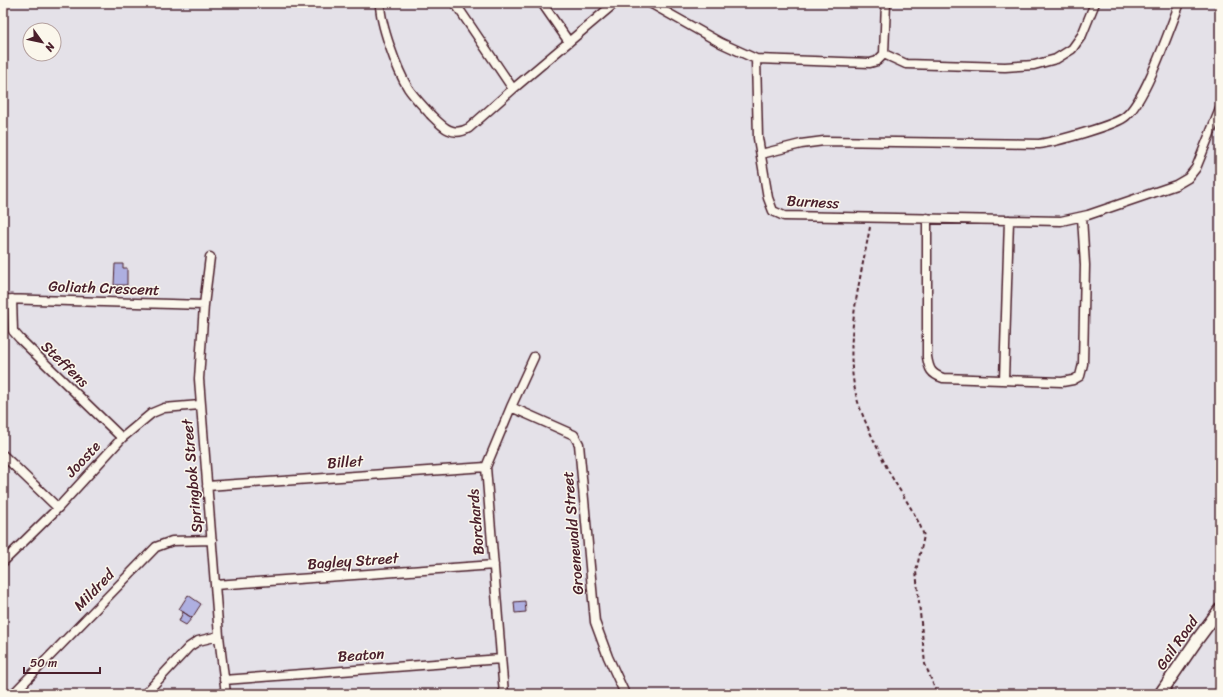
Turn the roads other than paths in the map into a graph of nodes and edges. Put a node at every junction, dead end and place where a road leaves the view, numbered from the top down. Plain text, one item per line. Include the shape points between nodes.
1 (380, 3) edge
2 (455, 3) edge
3 (542, 3) edge
4 (615, 3) edge
5 (650, 3) edge
6 (886, 3) edge
7 (1095, 3) edge
8 (1180, 3) edge
9 (568, 42) junction
10 (882, 57) junction
11 (756, 59) junction
12 (513, 89) junction
13 (1220, 109) edge
14 (761, 154) junction
15 (1082, 217) junction
16 (927, 218) junction
17 (1009, 220) junction
18 (210, 256) dead end
19 (3, 299) edge
20 (12, 299) junction
21 (204, 305) junction
22 (534, 358) dead end
23 (1004, 380) junction
24 (200, 405) junction
25 (511, 407) junction
26 (122, 438) junction
27 (3, 455) edge
28 (486, 467) junction
29 (207, 486) junction
30 (58, 508) junction
31 (212, 540) junction
32 (3, 562) edge
33 (494, 565) junction
34 (215, 585) junction
35 (1220, 609) edge
36 (219, 636) junction
37 (501, 658) junction
38 (224, 680) junction
39 (13, 694) edge
40 (145, 694) edge
41 (226, 694) edge
42 (504, 694) edge
43 (625, 694) edge
44 (1160, 694) edge

1 - 12 street via 392,52 408,88 445,129 463,132
2 - 12 street
3 - 9 street
4 - 9 street
5 - 11 street via 721,43
6 - 10 street
7 - 10 street via 1082,35 1072,49 1056,59 1034,65 1005,67 906,64
8 - 14 street via 1140,97 1125,117 1039,144 824,141
9 - 12 street
10 - 11 street via 870,63
11 - 14 street, Burness via 756,119
13 - 15 street, Burness via 1196,168 1188,178 1176,185
14 - 16 street, Burness via 769,204 777,214
15 - 17 street, Burness via 1062,221
15 - 23 street via 1085,265 1083,364 1080,376 1062,382
16 - 17 street, Burness
16 - 23 street via 929,370 943,378
17 - 23 street
18 - 21 street, Springbok Street
19 - 20 street, Goliath Crescent
20 - 21 street, Goliath Crescent
20 - 26 street, Steffens via 13,331
21 - 24 street, Springbok Street via 199,367
22 - 25 street, Borchards
24 - 26 street, Jooste via 164,408 152,413
24 - 29 street, Springbok Street
25 - 28 street, Borchards
25 - 43 street, Groenewald Street via 574,436 579,444 596,622
26 - 30 street, Jooste
27 - 30 street
28 - 29 street, Billet
28 - 33 street, Borchards
29 - 31 street, Springbok Street
30 - 32 street, Jooste
31 - 34 street, Springbok Street
31 - 39 street, Mildred via 172,541 156,547
33 - 34 street, Bagley Street
33 - 37 street, Borchards
34 - 36 street, Springbok Street
35 - 44 street, Gail Road
36 - 38 street, Springbok Street
36 - 40 street via 198,641 189,647
37 - 38 street, Beaton
37 - 42 street, Borchards
38 - 41 street, Springbok Street

